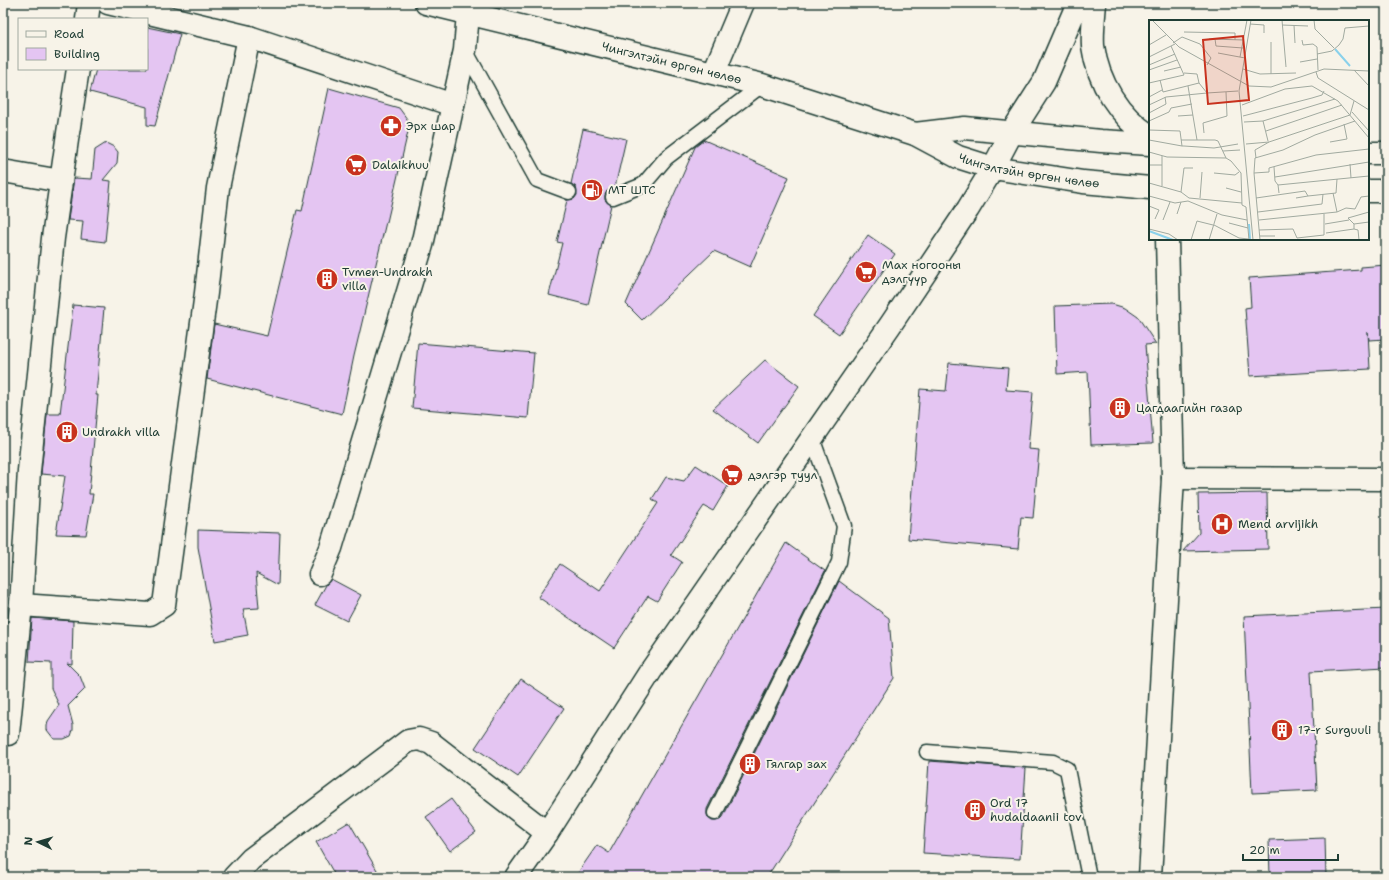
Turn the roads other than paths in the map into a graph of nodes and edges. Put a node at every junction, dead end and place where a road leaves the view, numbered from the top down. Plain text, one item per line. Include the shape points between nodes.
1 (89, 3) edge
2 (108, 3) edge
3 (426, 3) edge
4 (743, 3) edge
5 (1078, 3) edge
6 (1096, 3) edge
7 (468, 14) junction
8 (87, 18) edge
9 (249, 37) junction
10 (465, 50) junction
11 (78, 70) edge
12 (714, 72) junction
13 (762, 85) junction
14 (453, 105) junction
15 (1012, 132) junction
16 (915, 134) junction
17 (1149, 135) edge
18 (1149, 144) edge
19 (1369, 153) edge
20 (1386, 153) edge
21 (993, 168) junction
22 (3, 171) edge
23 (61, 181) junction
24 (1149, 188) edge
25 (1369, 191) edge
26 (1386, 191) edge
27 (569, 192) dead end
28 (613, 197) dead end
29 (1167, 240) edge
30 (812, 438) junction
31 (1173, 478) junction
32 (1386, 479) edge
33 (320, 574) dead end
34 (21, 606) junction
35 (8, 734) dead end
36 (927, 752) dead end
37 (715, 813) dead end
38 (547, 833) junction
39 (234, 877) edge
40 (516, 877) edge
41 (1089, 877) edge
42 (1150, 877) edge

1 - 8 street
2 - 9 street
3 - 7 street, Чингэлтэйн өргөн чөлөө
4 - 12 street
5 - 15 street via 1044,82
6 - 17 street via 1093,44 1104,84 1120,110
7 - 10 street
7 - 12 street, Чингэлтэйн өргөн чөлөө
9 - 14 street
9 - 34 street via 218,188 164,605 150,614
10 - 14 street
10 - 27 lane via 537,180
11 - 23 street
12 - 13 street, Чингэлтэйн өргөн чөлөө
13 - 16 street, Чингэлтэйн өргөн чөлөө
13 - 28 lane via 666,158 643,185
14 - 33 street via 422,246 331,548
15 - 16 street, Чингэлтэйн өргөн чөлөө via 965,128
15 - 18 street, Чингэлтэйн өргөн чөлөө
15 - 21 street
16 - 21 street, Чингэлтэйн өргөн чөлөө via 958,157
19 - 20 street
21 - 24 street, Чингэлтэйн өргөн чөлөө via 1083,182
21 - 30 street via 891,324
22 - 23 street
23 - 34 street via 29,471
25 - 26 street
29 - 31 street
30 - 37 lane via 844,526 839,562
30 - 38 street via 650,672
31 - 32 street
31 - 42 street
34 - 35 street
36 - 41 lane via 1053,762 1067,769
38 - 39 street via 431,743 419,739 408,741 251,859
38 - 40 street

